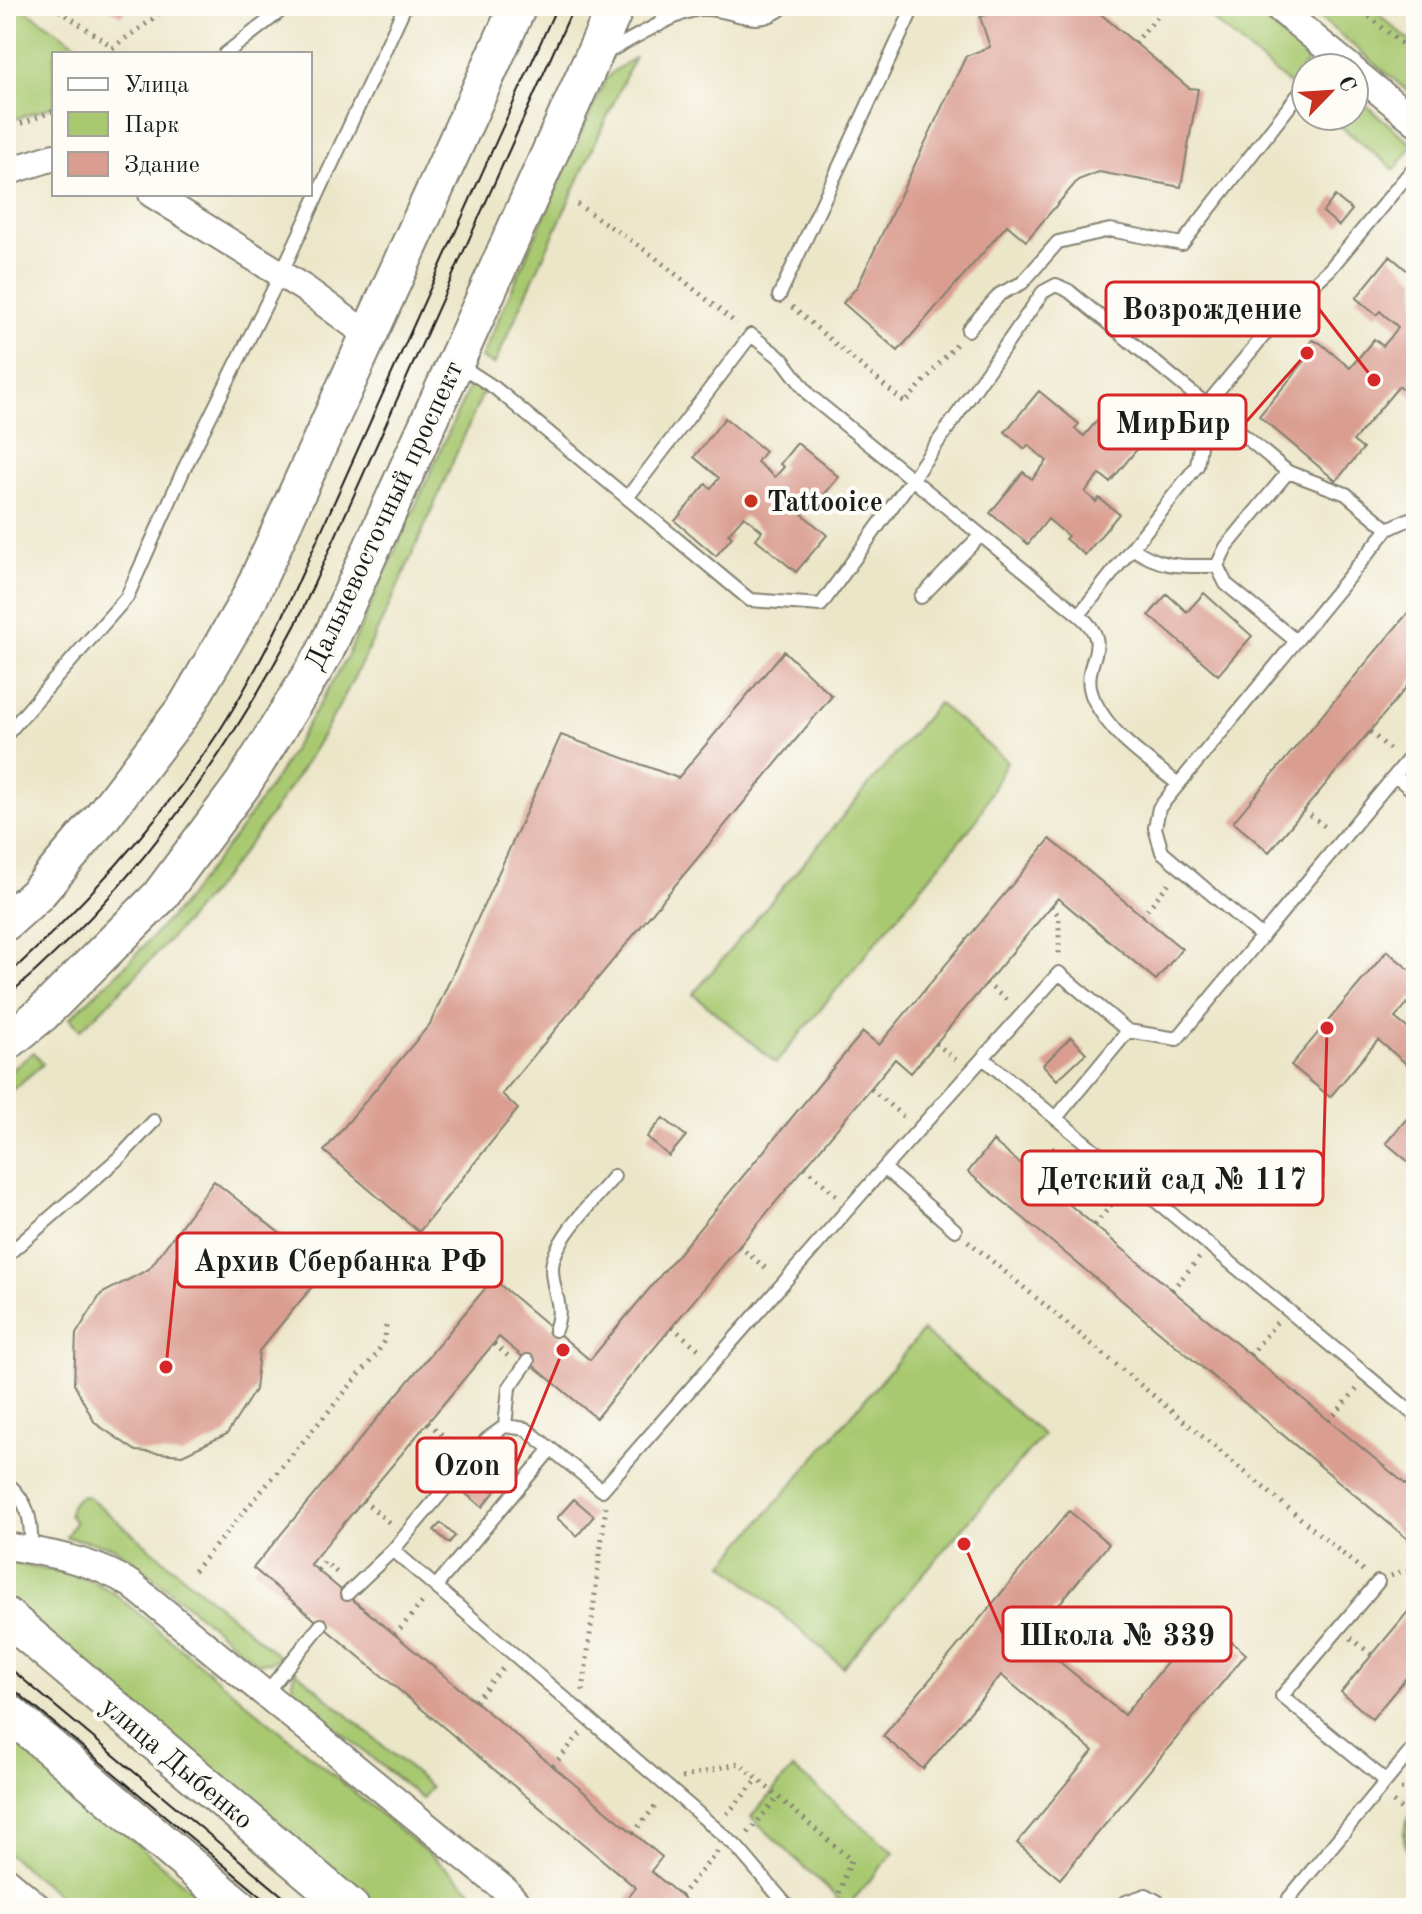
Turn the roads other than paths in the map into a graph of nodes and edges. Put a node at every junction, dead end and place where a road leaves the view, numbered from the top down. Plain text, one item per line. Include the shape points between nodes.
1 (287, 6) edge
2 (405, 6) edge
3 (518, 6) edge
4 (616, 6) edge
5 (668, 6) edge
6 (785, 6) edge
7 (914, 6) edge
8 (1276, 6) edge
9 (659, 25) junction
10 (228, 52) edge
11 (1325, 52) edge
12 (593, 60) junction
13 (1370, 88) edge
14 (1290, 106) edge
15 (1416, 122) edge
16 (52, 158) edge
17 (1416, 165) edge
18 (6, 172) edge
19 (155, 196) edge
20 (281, 274) junction
21 (779, 296) road end
22 (968, 330) road end
23 (369, 336) junction
24 (454, 362) junction
25 (1206, 405) junction
26 (1288, 472) junction
27 (912, 479) junction
28 (627, 498) junction
29 (1416, 516) edge
30 (1388, 529) junction
31 (981, 535) junction
32 (1132, 548) junction
33 (1217, 566) junction
34 (921, 597) dead end
35 (1079, 615) junction
36 (1296, 641) junction
37 (6, 735) edge
38 (1416, 750) edge
39 (1395, 776) junction
40 (1178, 784) junction
41 (1416, 793) edge
42 (6, 922) edge
43 (1262, 937) junction
44 (1128, 1031) junction
45 (6, 1043) edge
46 (983, 1058) junction
47 (1056, 1118) junction
48 (154, 1121) dead end
49 (884, 1168) junction
50 (614, 1176) dead end
51 (955, 1230) road end
52 (6, 1256) edge
53 (555, 1330) dead end
54 (528, 1361) dead end
55 (1416, 1416) edge
56 (505, 1426) junction
57 (551, 1449) junction
58 (6, 1482) edge
59 (18, 1548) edge
60 (393, 1550) junction
61 (1378, 1582) road end
62 (436, 1586) junction
63 (350, 1590) road end
64 (6, 1616) edge
65 (321, 1625) dead end
66 (265, 1694) junction
67 (6, 1710) edge
68 (1416, 1745) edge
69 (1386, 1781) junction
70 (6, 1880) edge
71 (39, 1908) edge
72 (240, 1908) edge
73 (351, 1908) edge
74 (521, 1908) edge
75 (789, 1908) edge
76 (1122, 1908) edge
77 (1169, 1908) edge
78 (1288, 1908) edge

1 - 10 lane
2 - 20 lane
3 - 23 main road
4 - 12 main road, Дальневосточный проспект
5 - 9 lane
6 - 9 lane via 773,17 755,19 700,9
7 - 21 lane
8 - 11 street
9 - 12 lane
12 - 24 main road, Дальневосточный проспект
13 - 15 street
14 - 22 lane via 1182,244 1110,230 1058,242 1022,283 1000,294
16 - 18 street
17 - 25 lane
19 - 20 street
20 - 23 street
20 - 37 lane via 127,597
23 - 42 main road via 249,599 186,707 93,828
24 - 28 lane via 483,378
24 - 45 main road, Дальневосточный проспект via 325,652 243,784 159,897
25 - 26 lane
25 - 27 lane via 1056,285 1043,292
25 - 32 lane via 1197,466
26 - 30 lane via 1346,494
26 - 33 lane via 1226,547
27 - 28 lane via 821,605 750,600
27 - 28 lane via 810,396 783,360 751,335
27 - 31 lane
29 - 30 lane
30 - 36 lane
31 - 34 lane
31 - 35 lane
32 - 33 lane via 1150,561 1172,566
32 - 35 lane
33 - 36 lane via 1226,584
35 - 40 lane via 1098,635 1089,665 1093,697 1116,734
36 - 40 lane
38 - 39 lane
39 - 41 lane
39 - 43 lane
40 - 43 lane via 1159,808 1155,828 1162,852
43 - 44 lane via 1177,1039
44 - 46 lane via 1059,973
44 - 47 lane
46 - 47 lane
46 - 49 lane
47 - 55 lane
48 - 52 lane
49 - 51 lane
49 - 57 lane via 602,1490
50 - 53 lane via 559,1245 552,1268 561,1315
54 - 56 lane via 509,1388
56 - 57 lane via 526,1429
56 - 60 lane via 487,1439
57 - 62 lane
58 - 59 lane via 27,1505 32,1525
59 - 66 street via 114,1574
60 - 62 lane
60 - 63 lane
61 - 69 lane via 1282,1696
62 - 75 lane via 732,1843
64 - 73 main road, улица Дыбенко
65 - 66 lane
66 - 74 street
67 - 72 main road
68 - 69 lane
69 - 78 lane via 1289,1898
70 - 71 street
76 - 77 lane via 1146,1895

